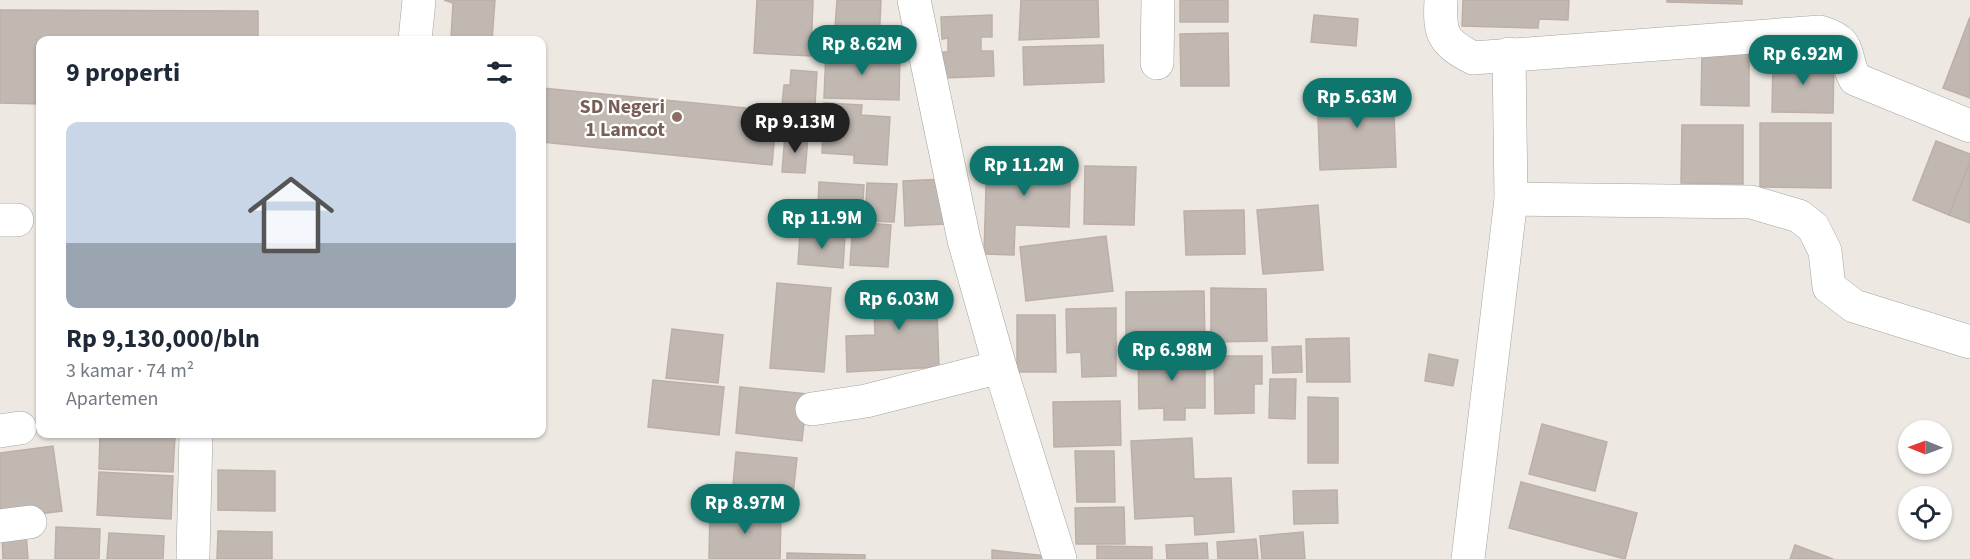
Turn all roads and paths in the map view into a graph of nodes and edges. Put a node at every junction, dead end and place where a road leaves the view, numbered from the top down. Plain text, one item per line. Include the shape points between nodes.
1 (419, 0) edge
2 (914, 0) edge
3 (1158, 0) edge
4 (1441, 0) edge
5 (415, 36) edge
6 (1509, 54) junction
7 (1157, 63) dead end
8 (1970, 126) edge
9 (1511, 199) junction
10 (1970, 342) edge
11 (1000, 367) junction
12 (812, 409) dead end
13 (196, 438) edge
14 (193, 555) dead end
15 (1060, 559) edge
16 (1468, 559) edge

1 - 5 street
2 - 11 street via 964,240
3 - 7 street
4 - 6 street via 1442,31 1451,46 1473,58
6 - 8 street via 1820,32 1845,46 1855,80
6 - 9 street
9 - 10 street via 1751,202 1798,216 1813,227 1825,251 1828,287 1854,306
9 - 16 street
11 - 12 street via 866,401
11 - 15 street
13 - 14 street

